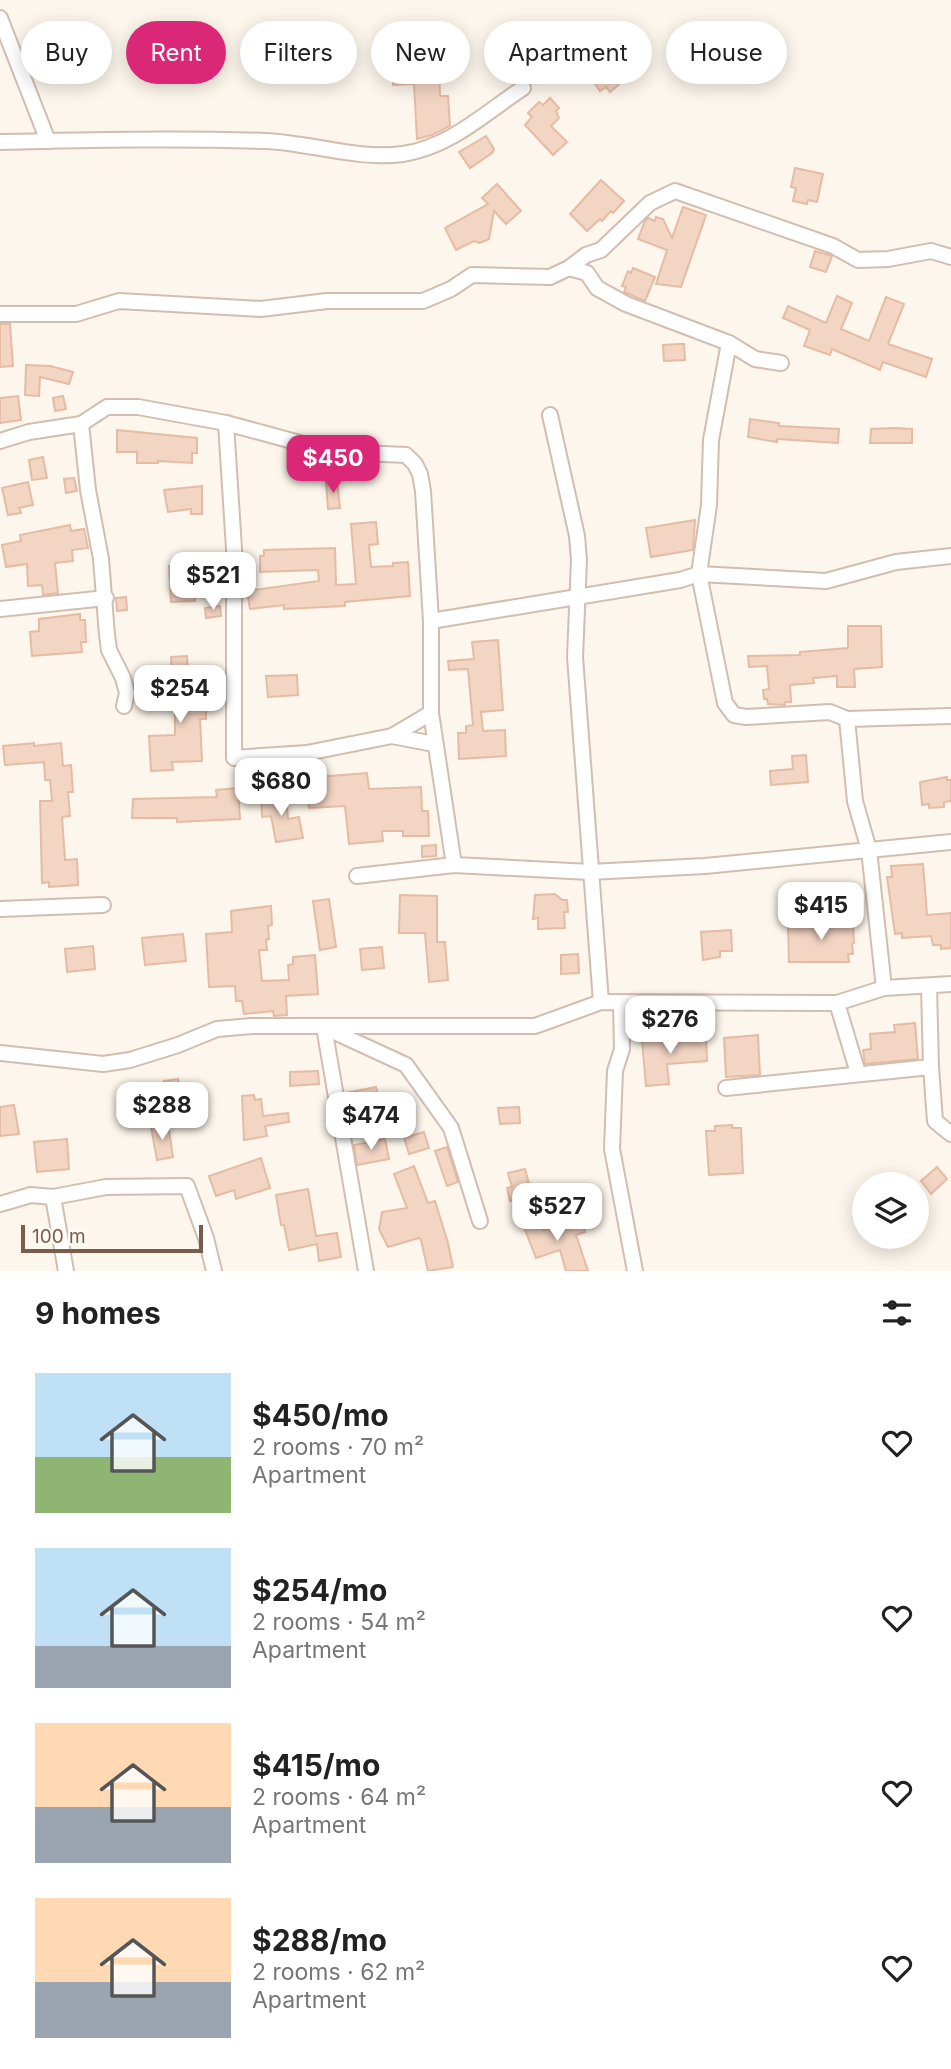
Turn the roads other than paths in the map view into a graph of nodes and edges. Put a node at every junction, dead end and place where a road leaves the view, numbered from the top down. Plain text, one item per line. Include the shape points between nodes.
1 (0, 18) edge
2 (523, 88) dead end
3 (48, 141) junction
4 (0, 142) edge
5 (951, 257) edge
6 (569, 268) junction
7 (0, 314) edge
8 (729, 343) junction
9 (781, 363) dead end
10 (550, 415) dead end
11 (226, 423) junction
12 (81, 425) junction
13 (0, 441) edge
14 (951, 556) edge
15 (699, 575) junction
16 (578, 597) junction
17 (106, 598) junction
18 (0, 609) edge
19 (431, 621) junction
20 (124, 706) dead end
21 (431, 713) junction
22 (951, 716) edge
23 (847, 719) junction
24 (392, 736) junction
25 (434, 744) junction
26 (951, 842) edge
27 (869, 850) junction
28 (454, 866) junction
29 (590, 872) junction
30 (358, 876) dead end
31 (103, 905) dead end
32 (0, 909) edge
33 (951, 984) edge
34 (929, 986) junction
35 (884, 988) junction
36 (601, 1002) junction
37 (621, 1003) junction
38 (837, 1003) junction
39 (324, 1027) junction
40 (0, 1053) edge
41 (931, 1067) junction
42 (858, 1073) junction
43 (726, 1088) dead end
44 (951, 1134) edge
45 (53, 1196) junction
46 (0, 1204) edge
47 (480, 1221) dead end
48 (66, 1271) edge
49 (214, 1271) edge
50 (366, 1271) edge
51 (635, 1271) edge

1 - 3 street
2 - 3 street via 440,144 403,154 364,155 267,141
3 - 4 street
5 - 6 street via 931,251 858,260 834,246 675,191 650,203 614,240
6 - 7 street via 550,277 472,275 423,301 327,301 261,309 119,301 76,314
6 - 8 street via 587,273 597,288 626,304
8 - 9 street via 755,359
8 - 15 street via 711,440 709,505
10 - 16 street via 577,536
11 - 12 street via 138,407 107,407
11 - 19 street via 307,445 406,455 420,474 423,491
11 - 24 street via 234,549 234,758 307,753
12 - 13 street
12 - 17 street
14 - 15 street via 895,562 826,581
15 - 16 street
15 - 23 street via 725,703 734,715 830,712
16 - 19 street
16 - 29 street via 575,657
17 - 18 street
17 - 20 street via 108,642 127,693
19 - 21 street
21 - 24 street
21 - 25 street
22 - 23 street
23 - 27 street via 855,801
24 - 25 street
25 - 28 street
26 - 27 street
27 - 29 street
27 - 35 street
28 - 29 street
28 - 30 street
29 - 36 street
31 - 32 street
33 - 34 street
34 - 35 street
34 - 41 street
35 - 38 street
36 - 37 street
36 - 39 street via 535,1026
37 - 38 street
37 - 51 street via 622,1049 615,1071 612,1149
38 - 42 street
39 - 40 street via 217,1029 130,1060 103,1064
39 - 47 street via 406,1065 451,1128
39 - 50 street
41 - 42 street
41 - 44 street via 935,1121
42 - 43 street
45 - 46 street via 31,1195
45 - 48 street
45 - 49 street via 106,1187 187,1186

